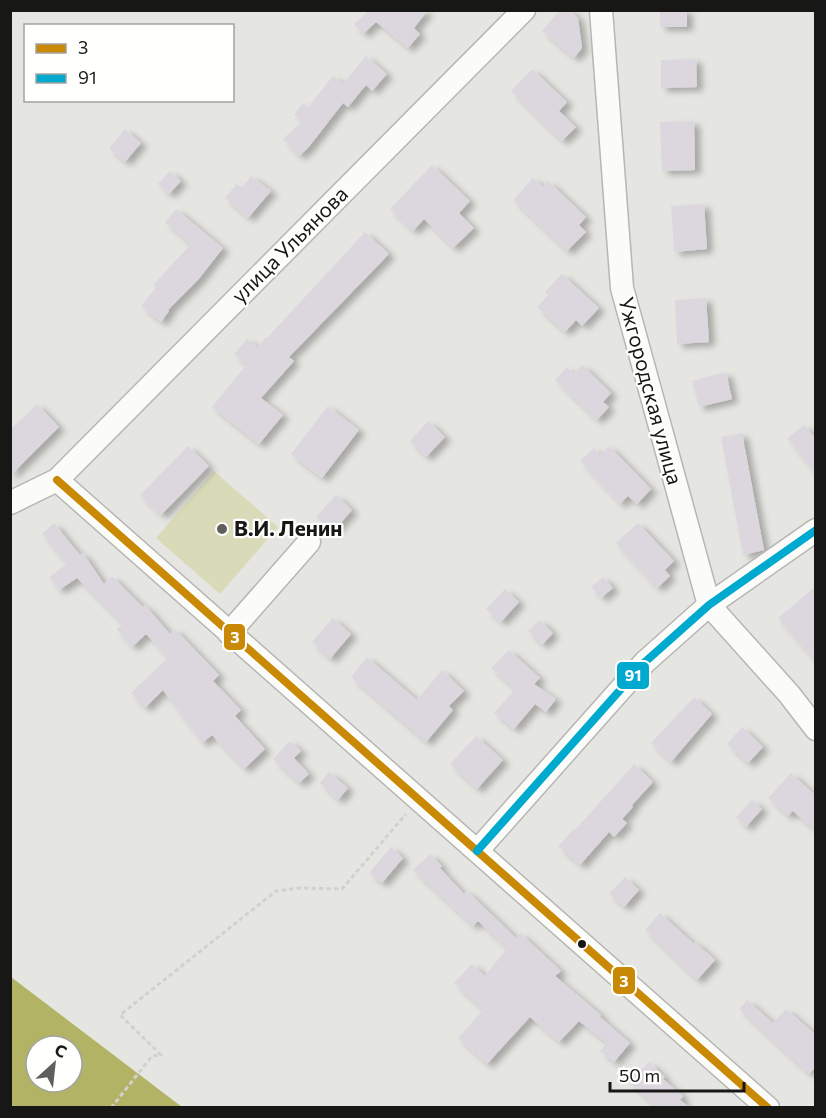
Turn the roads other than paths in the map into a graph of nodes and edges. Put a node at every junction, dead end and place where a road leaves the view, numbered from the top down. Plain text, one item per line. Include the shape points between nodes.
1 (524, 10) edge
2 (601, 10) edge
3 (57, 480) junction
4 (10, 503) edge
5 (816, 530) edge
6 (309, 542) dead end
7 (709, 605) junction
8 (229, 633) junction
9 (816, 729) edge
10 (477, 851) junction
11 (768, 1107) edge

1 - 3 street, улица Ульянова
2 - 7 street, Ужгородская улица via 621,288
3 - 4 street, улица Ульянова
3 - 8 street
5 - 7 street
6 - 8 street
7 - 9 street, Ужгородская улица
7 - 10 street via 645,662
8 - 10 street
10 - 11 street

